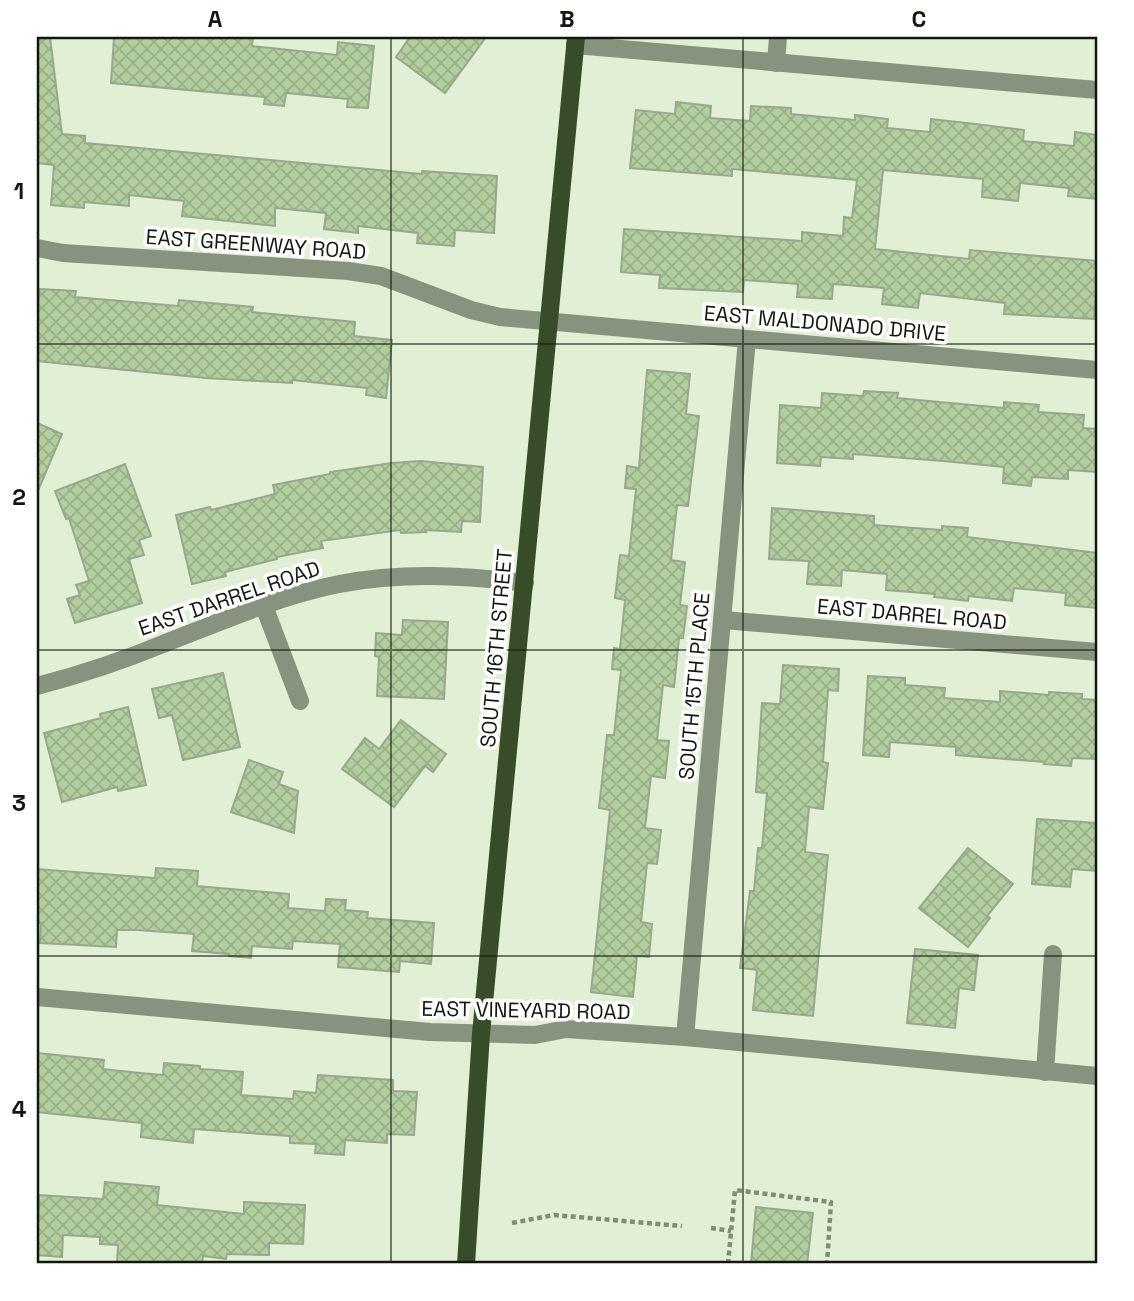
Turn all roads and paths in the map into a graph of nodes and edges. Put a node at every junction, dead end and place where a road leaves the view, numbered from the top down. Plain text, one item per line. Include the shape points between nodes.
1 (778, 37) edge
2 (576, 41) edge
3 (776, 63) junction
4 (1097, 90) edge
5 (37, 248) edge
6 (548, 322) junction
7 (747, 340) junction
8 (1097, 370) edge
9 (525, 583) junction
10 (264, 606) junction
11 (723, 621) junction
12 (1097, 652) edge
13 (37, 687) edge
14 (300, 702) dead end
15 (1053, 954) dead end
16 (37, 997) edge
17 (481, 1034) junction
18 (685, 1037) junction
19 (1045, 1072) junction
20 (1097, 1076) edge
21 (512, 1223) dead end
22 (682, 1226) dead end
23 (712, 1228) dead end
24 (731, 1231) junction
25 (466, 1264) edge
26 (728, 1264) edge
27 (827, 1264) edge

1 - 3 street
2 - 3 street
2 - 6 main road, SOUTH 16TH STREET
3 - 4 street
5 - 6 street, EAST GREENWAY ROAD via 381,276 471,310
6 - 7 street, EAST MALDONADO DRIVE
6 - 9 main road, SOUTH 16TH STREET
7 - 8 street, EAST MALDONADO DRIVE
7 - 11 street, SOUTH 15TH PLACE
9 - 10 street, EAST DARREL ROAD via 449,575 397,576 338,584
9 - 17 main road, SOUTH 16TH STREET
10 - 13 street, EAST DARREL ROAD
10 - 14 street
11 - 12 street, EAST DARREL ROAD
11 - 18 street, SOUTH 15TH PLACE
15 - 19 street
16 - 17 street, EAST VINEYARD ROAD
17 - 18 street, EAST VINEYARD ROAD via 535,1035 566,1029
17 - 25 main road, SOUTH 16TH STREET
18 - 19 street, EAST VINEYARD ROAD
19 - 20 street, EAST VINEYARD ROAD
21 - 22 path via 554,1215
23 - 24 path
24 - 26 path
24 - 27 path via 735,1190 831,1202

